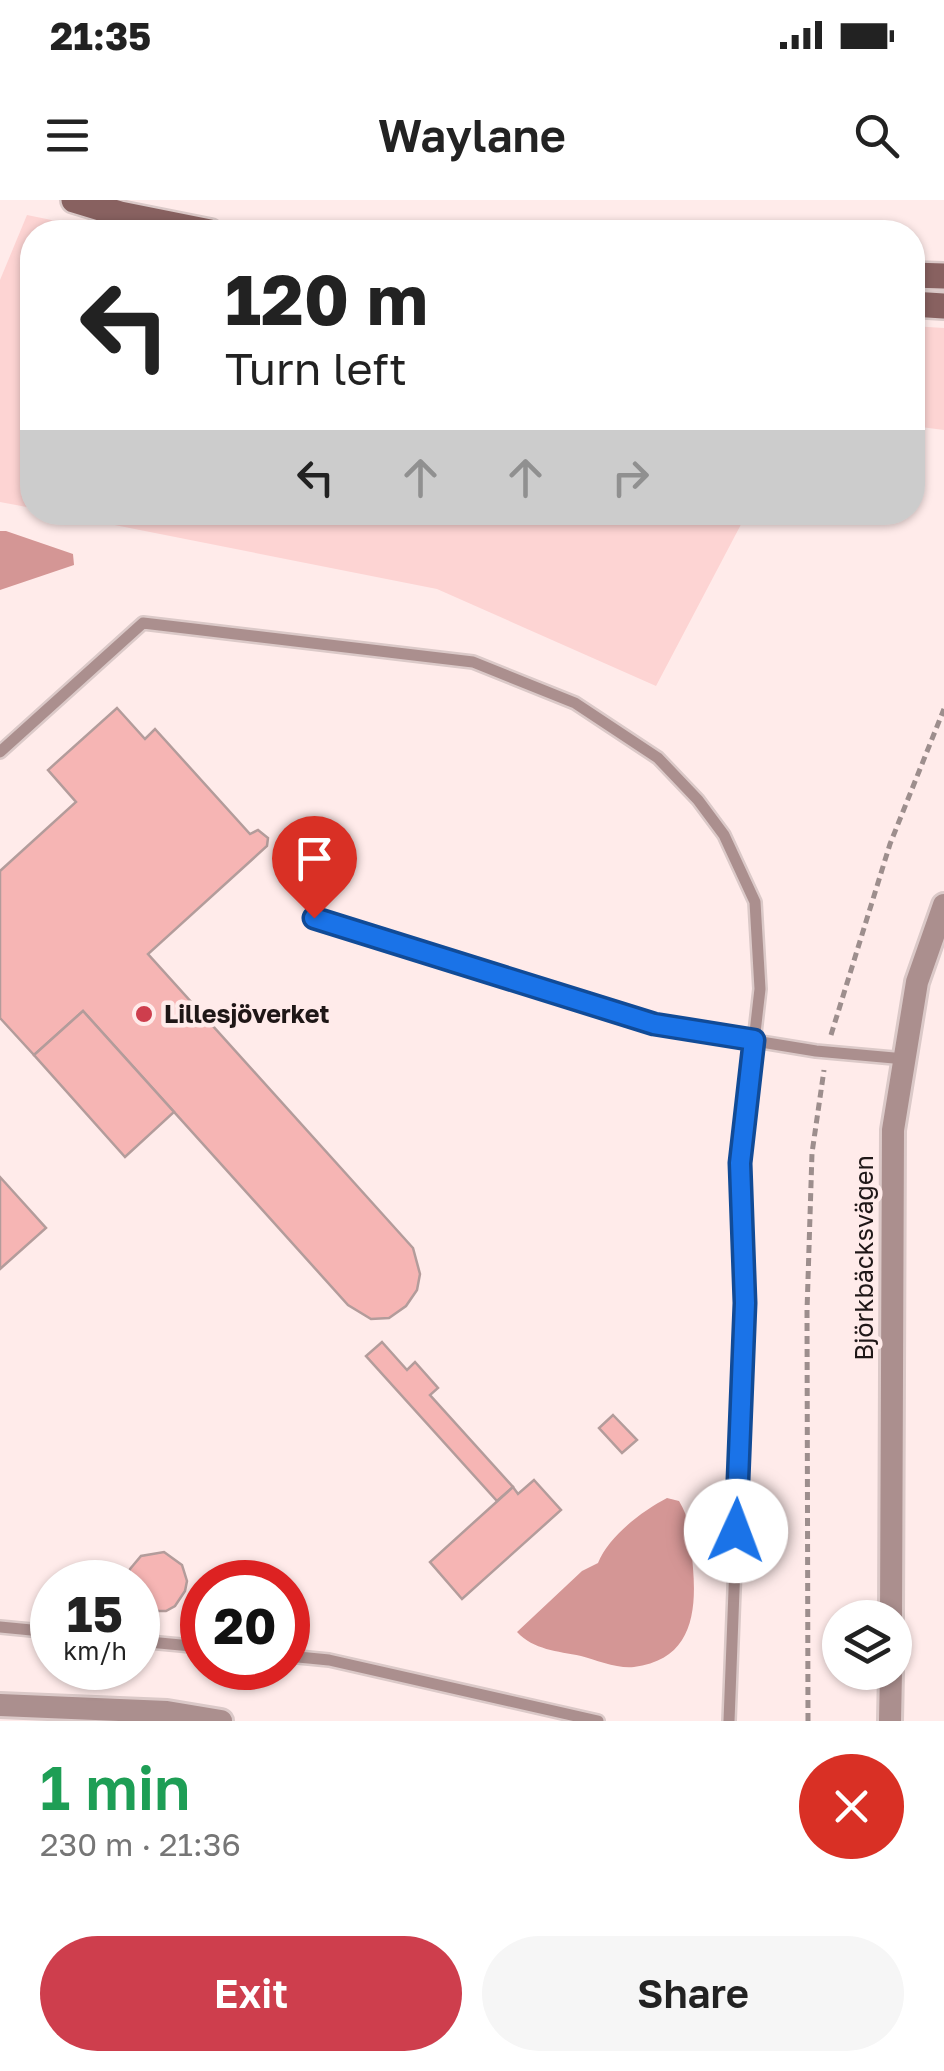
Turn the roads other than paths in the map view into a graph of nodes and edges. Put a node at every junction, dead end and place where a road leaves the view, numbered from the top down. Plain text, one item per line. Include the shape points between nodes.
1 (74, 200) edge
2 (150, 220) edge
3 (0, 752) edge
4 (944, 905) edge
5 (314, 918) dead end
6 (754, 1040) junction
7 (904, 1059) junction
8 (892, 1600) edge
9 (0, 1627) edge
10 (30, 1630) edge
11 (310, 1658) edge
12 (891, 1690) edge
13 (0, 1705) edge
14 (221, 1721) edge
15 (598, 1721) edge
16 (728, 1721) edge
17 (890, 1721) edge

1 - 2 main road
3 - 6 lane via 143,623 473,662 575,703 658,758 698,800 724,835 755,902 760,989
4 - 7 street, Björkbäcksvägen via 917,982
5 - 6 lane via 654,1024
6 - 7 lane
6 - 16 lane via 740,1163 745,1303
7 - 8 street, Björkbäcksvägen via 893,1130
9 - 10 lane
11 - 15 lane
12 - 17 street
13 - 14 street via 167,1712

